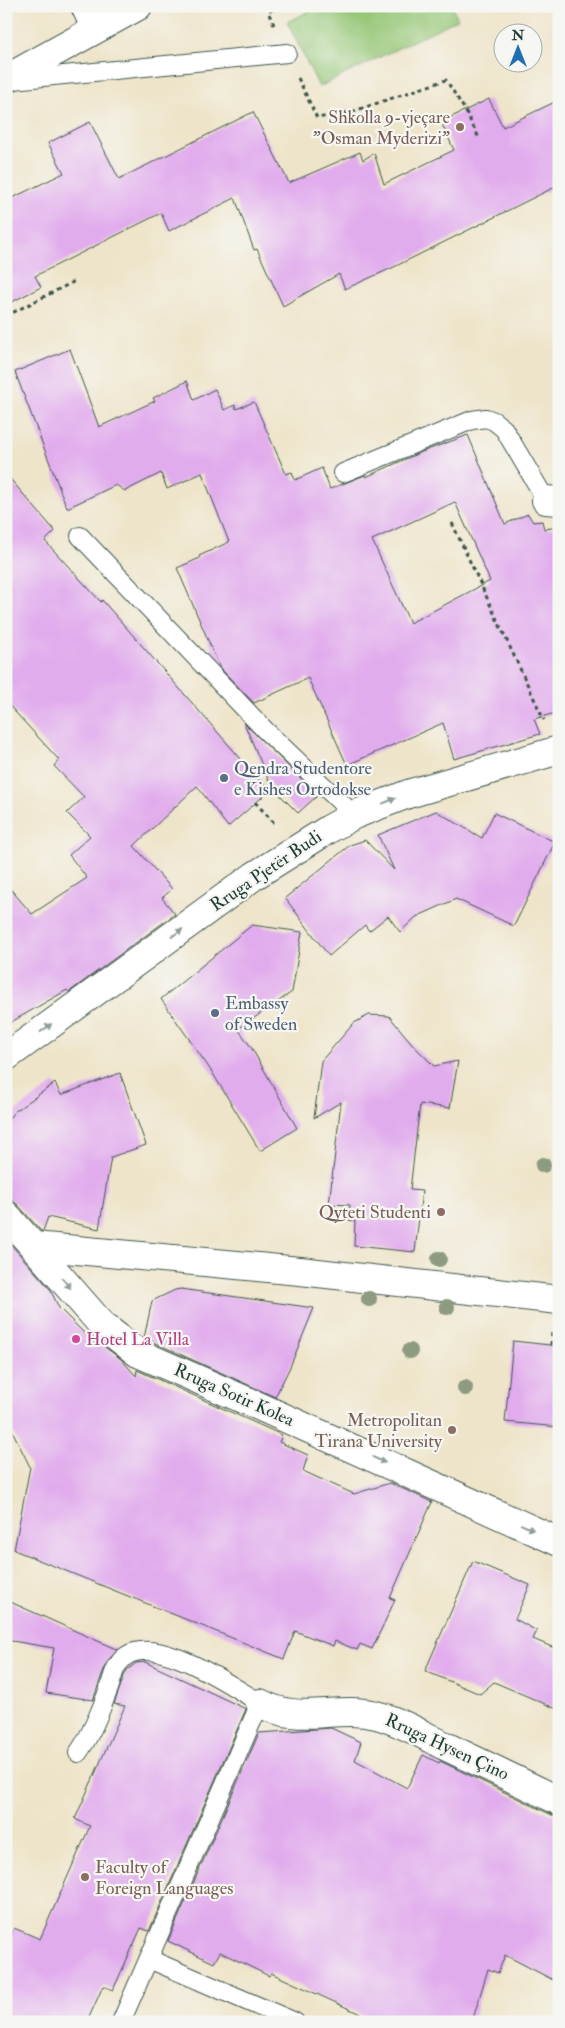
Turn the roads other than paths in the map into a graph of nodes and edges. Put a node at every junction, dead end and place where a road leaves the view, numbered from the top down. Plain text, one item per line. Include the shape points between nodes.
1 (138, 6) edge
2 (90, 18) edge
3 (287, 53) dead end
4 (6, 80) edge
5 (343, 473) dead end
6 (552, 500) edge
7 (80, 536) dead end
8 (559, 750) edge
9 (354, 815) junction
10 (6, 1057) edge
11 (6, 1215) edge
12 (34, 1246) junction
13 (559, 1300) edge
14 (559, 1542) edge
15 (260, 1703) junction
16 (78, 1753) dead end
17 (559, 1801) edge
18 (149, 1959) junction
19 (122, 2022) edge
20 (294, 2022) edge

1 - 2 street
2 - 4 street
3 - 4 lane
5 - 6 lane via 461,424 486,418 504,429
7 - 9 lane via 265,730
9 -> 8 street, Rruga Pjetër Budi via 408,794
10 -> 9 street, Rruga Pjetër Budi via 268,866
11 - 12 street, Rruga Sotir Kolea
12 - 13 street
12 -> 14 street, Rruga Sotir Kolea via 103,1326 138,1353
15 - 16 lane, Rruga Hysen Çino via 194,1664 156,1651 135,1652 118,1664 103,1704
15 - 17 street, Rruga Hysen Çino via 294,1715 350,1712 377,1715
15 - 18 lane
18 - 19 lane
18 - 20 lane

